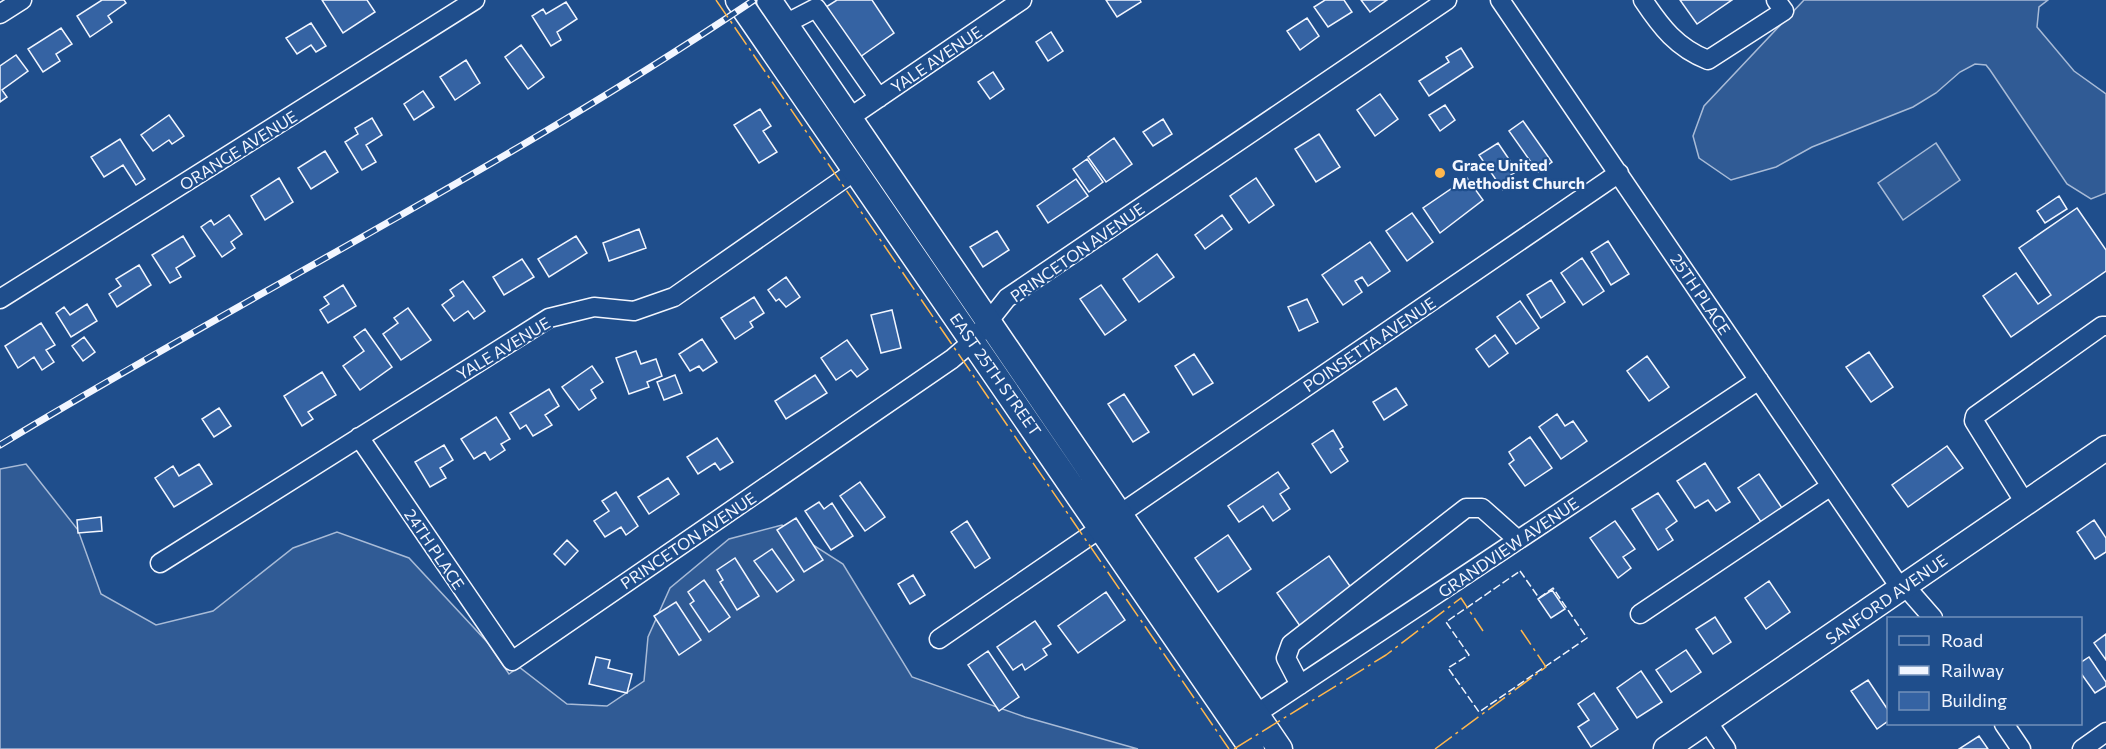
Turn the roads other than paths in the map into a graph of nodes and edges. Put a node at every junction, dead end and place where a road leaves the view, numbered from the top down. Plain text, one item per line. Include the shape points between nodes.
1 (22, 0) edge
2 (475, 0) edge
3 (738, 0) edge
4 (769, 0) edge
5 (1022, 0) edge
6 (1447, 0) edge
7 (1500, 0) edge
8 (1643, 0) edge
9 (1776, 0) edge
10 (818, 4) edge
11 (0, 14) edge
12 (785, 24) junction
13 (879, 98) junction
14 (849, 118) junction
15 (855, 171) junction
16 (1619, 173) junction
17 (0, 299) edge
18 (988, 321) junction
19 (2106, 326) edge
20 (973, 341) junction
21 (1759, 380) junction
22 (359, 437) junction
23 (2106, 448) edge
24 (1831, 486) junction
25 (2025, 502) junction
26 (1111, 521) junction
27 (1518, 540) junction
28 (160, 563) dead end
29 (1903, 587) junction
30 (1640, 614) dead end
31 (1932, 617) edge
32 (939, 639) dead end
33 (512, 661) joint
34 (1300, 685) junction
35 (1257, 714) junction
36 (1707, 722) junction
37 (2005, 725) edge
38 (2106, 732) edge
39 (1252, 749) edge
40 (1280, 749) edge
41 (1666, 749) edge
42 (1726, 749) edge
43 (2020, 749) edge
44 (2082, 749) edge

1 - 11 street
2 - 17 street, ORANGE AVENUE
3 - 15 main road, EAST 25TH STREET
4 - 12 main road, EAST 25TH STREET
5 - 13 street, YALE AVENUE
6 - 18 street, PRINCETON AVENUE via 1007,298
7 - 16 street, 25TH PLACE
8 - 9 street via 1664,31 1689,52 1708,60 1784,11
10 - 12 street
10 - 13 street
12 - 14 main road, EAST 25TH STREET
13 - 14 street, YALE AVENUE
14 - 18 main road, EAST 25TH STREET
15 - 20 main road, EAST 25TH STREET
15 - 22 street, YALE AVENUE via 674,297 634,311 594,307 549,318
16 - 21 street, 25TH PLACE
16 - 26 street, POINSETTA AVENUE
18 - 20 street, PRINCETON AVENUE
18 - 26 main road, EAST 25TH STREET
19 - 25 street via 1979,411 1974,421
20 - 26 main road, EAST 25TH STREET
20 - 33 street, PRINCETON AVENUE via 952,360
21 - 24 street, 25TH PLACE
21 - 27 street, GRANDVIEW AVENUE
22 - 28 street, YALE AVENUE
22 - 33 street, 24TH PLACE
23 - 25 main road, SANFORD AVENUE
24 - 29 street, 25TH PLACE
24 - 30 street
25 - 29 main road, SANFORD AVENUE
26 - 32 street, POINSETTA AVENUE
26 - 35 main road via 1161,593 1182,607
26 - 39 main road, EAST 25TH STREET
27 - 34 street, GRANDVIEW AVENUE
27 - 34 street via 1482,508 1466,508 1291,644 1286,658
29 - 31 street, 25TH PLACE
29 - 36 main road, SANFORD AVENUE
34 - 35 street, GRANDVIEW AVENUE
35 - 40 main road
36 - 41 main road, SANFORD AVENUE
36 - 42 street
37 - 43 street
38 - 44 street

